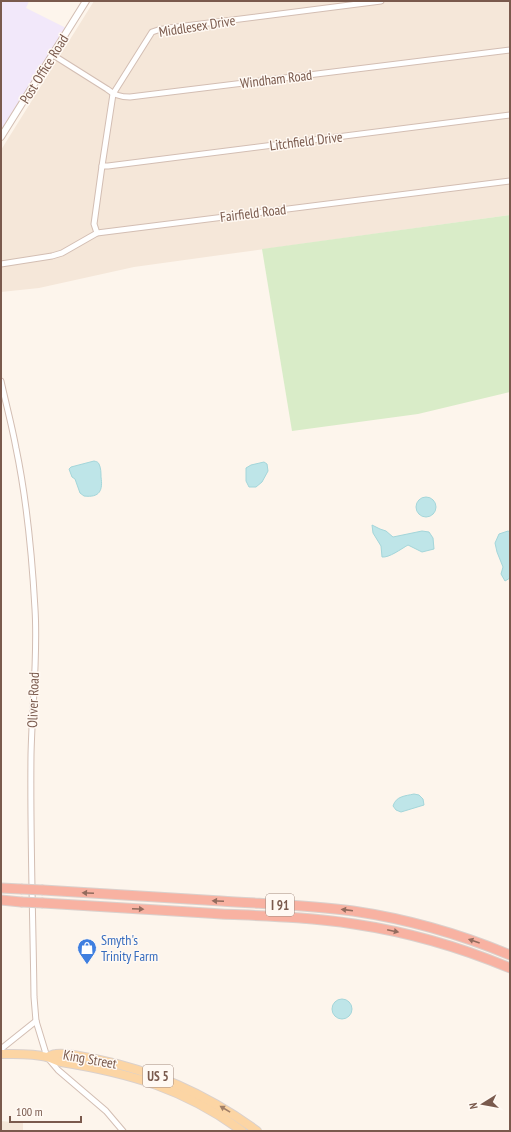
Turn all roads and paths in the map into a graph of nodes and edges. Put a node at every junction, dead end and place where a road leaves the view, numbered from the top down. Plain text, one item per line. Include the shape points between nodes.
1 (86, 1) edge
2 (381, 1) edge
3 (510, 50) edge
4 (52, 55) junction
5 (113, 94) junction
6 (510, 115) edge
7 (1, 137) edge
8 (102, 166) junction
9 (510, 181) edge
10 (97, 233) junction
11 (1, 264) edge
12 (1, 381) edge
13 (1, 888) edge
14 (1, 900) edge
15 (510, 955) edge
16 (510, 968) edge
17 (36, 1020) junction
18 (1, 1049) edge
19 (1, 1054) edge
20 (47, 1057) junction
21 (173, 1086) junction
22 (123, 1131) edge
23 (242, 1131) edge
24 (257, 1131) edge

1 - 4 street, Post Office Road
2 - 5 street, Middlesex Drive via 152,32
3 - 5 street, Windham Road via 130,97
4 - 5 street, Windham Road
4 - 7 street, Post Office Road
5 - 8 street, Middlesex Drive
6 - 8 street, Litchfield Drive
8 - 10 street, Middlesex Drive via 94,224
9 - 10 street, Fairfield Road
10 - 11 street, Fairfield Road via 62,253
12 - 17 street, Oliver Road via 21,478 35,608 31,796
15 -> 13 highway, I 91, bridge via 429,927 353,911
14 -> 16 highway, I 91, bridge via 354,924 435,941
17 - 18 street
17 - 20 street, Oliver Road
19 - 20 main road, US 5
20 - 21 main road, King Street / US 5 via 57,1061 103,1064 130,1076
20 - 22 street via 58,1070 106,1111
21 - 23 main road, King Street / US 5
24 -> 21 main road, King Street / US 5 via 205,1097

